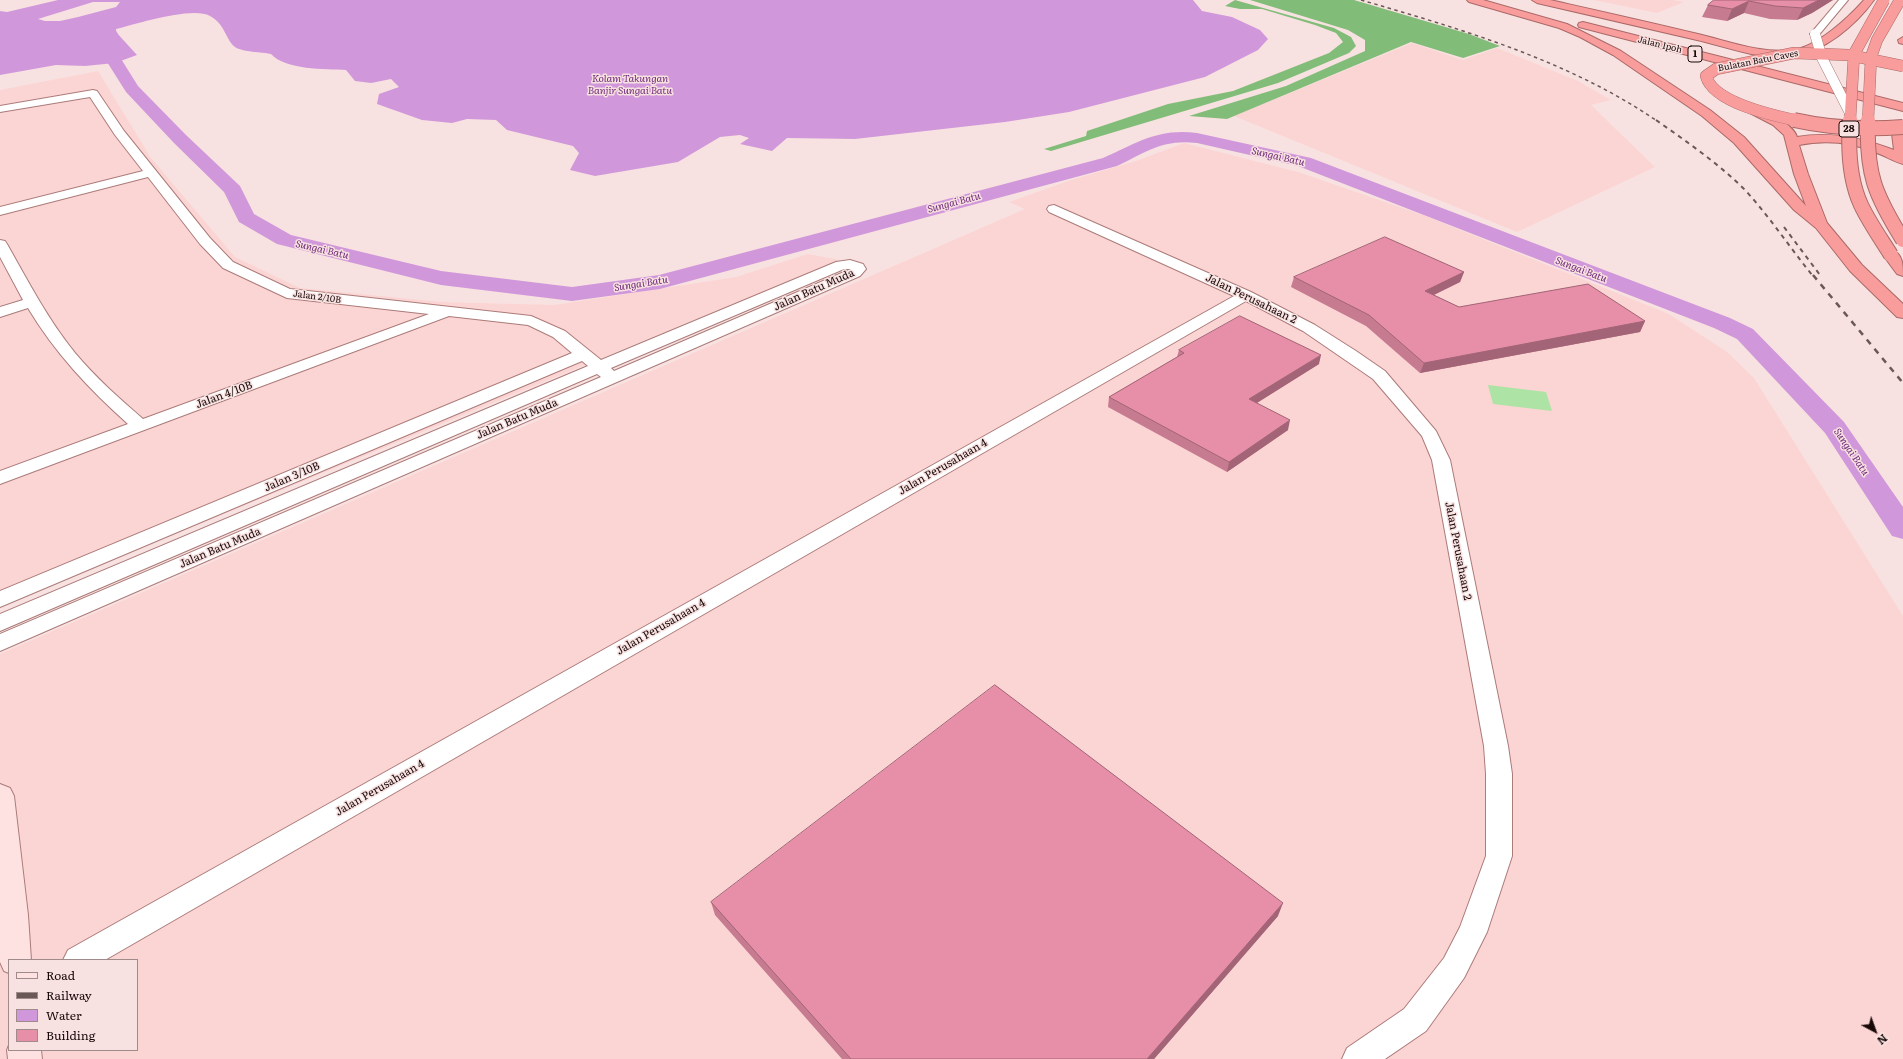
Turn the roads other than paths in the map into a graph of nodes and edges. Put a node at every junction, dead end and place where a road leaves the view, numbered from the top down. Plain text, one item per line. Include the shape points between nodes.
1 (1472, 0) edge
2 (1486, 0) edge
3 (1509, 0) edge
4 (1537, 0) edge
5 (1844, 0) edge
6 (1869, 0) edge
7 (1884, 0) edge
8 (1900, 0) edge
9 (1563, 26) junction
10 (1683, 34) junction
11 (1723, 43) junction
12 (1813, 46) junction
13 (1794, 53) junction
14 (1683, 59) junction
15 (1903, 66) edge
16 (1701, 70) junction
17 (1903, 101) edge
18 (1903, 107) edge
19 (0, 109) edge
20 (1752, 109) junction
21 (1850, 113) junction
22 (1903, 127) edge
23 (1792, 142) junction
24 (1903, 160) edge
25 (150, 174) junction
26 (1054, 209) dead end
27 (0, 211) edge
28 (1821, 225) junction
29 (1903, 240) edge
30 (0, 244) edge
31 (1903, 271) edge
32 (1246, 295) junction
33 (32, 302) junction
34 (0, 312) edge
35 (447, 312) junction
36 (1903, 313) edge
37 (584, 354) junction
38 (606, 372) junction
39 (140, 426) junction
40 (0, 478) edge
41 (0, 599) edge
42 (0, 623) edge
43 (0, 643) edge
44 (0, 796) edge
45 (15, 959) edge
46 (80, 959) edge
47 (1358, 1059) edge

1 - 9 highway
2 - 18 highway, Jalan Ipoh / 1
3 - 17 highway, Jalan Ipoh / 1
4 - 10 highway
5 - 21 street, bridge via 1815,34 1822,58
6 - 12 highway via 1852,17
7 - 21 highway, 28, bridge via 1854,54
8 - 29 highway, 28, bridge via 1877,40 1871,57 1867,150 1870,177
9 - 14 highway
9 - 28 highway via 1617,53 1706,113 1739,140 1799,207
10 - 11 highway
10 - 14 highway via 1757,54 1714,65 1703,65
11 - 12 highway via 1776,48
11 - 13 highway via 1759,51
12 - 13 highway
13 - 15 highway, Bulatan Batu Caves, bridge via 1836,54
13 - 16 highway, Bulatan Batu Caves, bridge
14 - 16 highway
16 - 20 highway, Bulatan Batu Caves, bridge via 1717,93
19 - 25 street, Jalan 2/10B via 93,93
20 - 22 highway, Bulatan Batu Caves, bridge via 1796,121 1833,127 1860,130
20 - 23 highway via 1784,128 1790,134
21 - 31 highway, 28, bridge via 1848,147 1854,185 1861,205
22 - 24 highway via 1898,134
23 - 24 highway via 1812,138 1857,141 1875,146
23 - 28 highway
25 - 27 street
25 - 35 street, Jalan 2/10B via 228,265 287,293
26 - 32 street, Jalan Perusahaan 2
28 - 36 highway via 1856,268
30 - 33 street
32 - 46 street, Jalan Perusahaan 4
32 - 47 street, Jalan Perusahaan 2 via 1309,328 1369,367 1379,375 1433,440 1441,460 1496,746 1499,774 1499,856 1473,932 1454,968 1415,1020
33 - 34 street
33 - 39 street via 61,346 80,369
35 - 37 street, Jalan 2/10B via 531,321 558,334
35 - 39 street, Jalan 4/10B
37 - 38 street, Jalan 2/10B
37 - 41 street, Jalan 3/10B
38 - 38 street, Jalan Batu Muda via 841,266 850,264 859,269 855,273
38 - 42 street, Jalan Batu Muda
38 - 43 street, Jalan Batu Muda
39 - 40 street, Jalan 4/10B
44 - 45 street via 13,915

